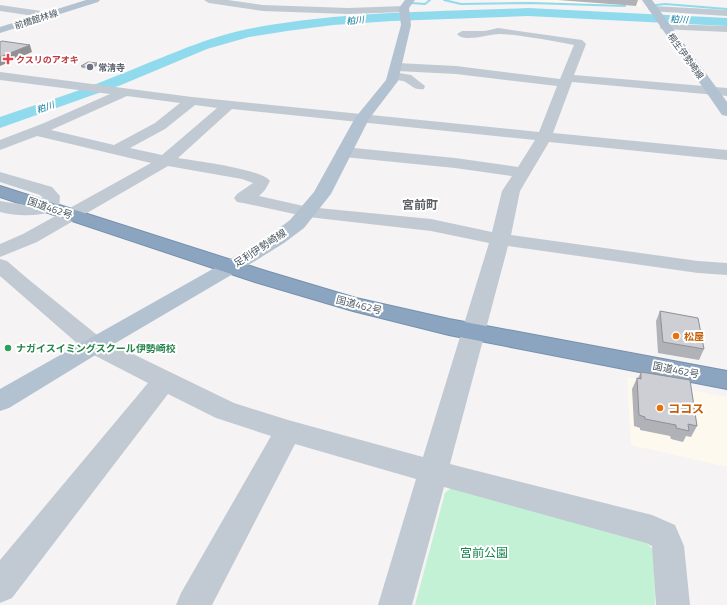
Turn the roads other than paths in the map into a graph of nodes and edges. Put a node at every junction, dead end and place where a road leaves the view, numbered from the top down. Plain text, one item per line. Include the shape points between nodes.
1 (95, 0) edge
2 (209, 0) edge
3 (280, 0) edge
4 (410, 0) edge
5 (647, 0) edge
6 (660, 0) edge
7 (1, 8) edge
8 (263, 8) junction
9 (404, 9) junction
10 (654, 10) junction
11 (727, 13) edge
12 (48, 15) junction
13 (665, 27) junction
14 (727, 29) edge
15 (0, 30) edge
16 (462, 34) dead end
17 (675, 41) junction
18 (691, 42) dead end
19 (395, 72) junction
20 (0, 76) edge
21 (565, 81) junction
22 (419, 86) dead end
23 (711, 90) junction
24 (122, 92) junction
25 (727, 92) edge
26 (192, 102) junction
27 (228, 105) junction
28 (727, 112) edge
29 (362, 118) junction
30 (36, 131) junction
31 (544, 137) junction
32 (0, 145) edge
33 (116, 150) junction
34 (344, 152) junction
35 (727, 155) edge
36 (165, 161) junction
37 (522, 172) junction
38 (0, 177) edge
39 (0, 191) edge
40 (0, 206) edge
41 (59, 211) junction
42 (308, 212) junction
43 (500, 239) junction
44 (0, 251) edge
45 (0, 264) edge
46 (231, 267) junction
47 (727, 269) edge
48 (473, 331) junction
49 (94, 345) junction
50 (727, 380) edge
51 (164, 382) junction
52 (0, 401) edge
53 (288, 431) junction
54 (434, 472) junction
55 (0, 586) edge
56 (193, 605) edge
57 (396, 605) edge
58 (673, 605) edge

1 - 12 main road, 前橋館林線
2 - 8 street
3 - 8 street
4 - 9 main road
5 - 6 street
5 - 10 main road, 桐生伊勢崎線
7 - 12 street
8 - 9 street via 348,11
9 - 19 main road, 足利伊勢崎線 via 406,24
10 - 11 street
10 - 13 main road, 桐生伊勢崎線
12 - 15 main road, 前橋館林線
13 - 14 street
13 - 17 main road, 桐生伊勢崎線
16 - 21 street via 498,32 575,41 580,44
17 - 18 street
17 - 23 main road, 桐生伊勢崎線
19 - 21 street via 456,70
19 - 22 street
19 - 29 main road, 足利伊勢崎線 via 386,90
20 - 24 street
21 - 23 street
21 - 31 street
23 - 25 street
23 - 28 main road, 桐生伊勢崎線
24 - 26 street
24 - 30 street
26 - 27 street
26 - 33 street via 160,126
27 - 29 street
27 - 36 street
29 - 31 street
29 - 34 main road, 足利伊勢崎線
30 - 32 street
30 - 33 street
31 - 35 street
31 - 37 street
33 - 36 street
34 - 37 street
34 - 42 main road, 足利伊勢崎線 via 322,194
36 - 41 street
36 - 42 street via 259,179 262,184 243,198
37 - 43 street via 511,191
38 - 41 street via 51,194
39 - 41 highway, 国道462号
40 - 41 street via 21,212
41 - 44 street via 30,238
41 - 46 highway, 国道462号
42 - 43 street via 431,225
42 - 46 main road, 足利伊勢崎線 via 277,239
43 - 47 street
43 - 48 street
45 - 49 street via 20,284
46 - 48 highway, 国道462号 via 346,302
46 - 49 main road, 足利伊勢崎線
48 - 50 highway, 国道462号
48 - 54 street
49 - 51 street
49 - 52 main road, 足利伊勢崎線
51 - 53 street via 225,411
51 - 55 street
53 - 54 street
53 - 56 street
54 - 57 street
54 - 58 street via 652,530 664,536 668,546

